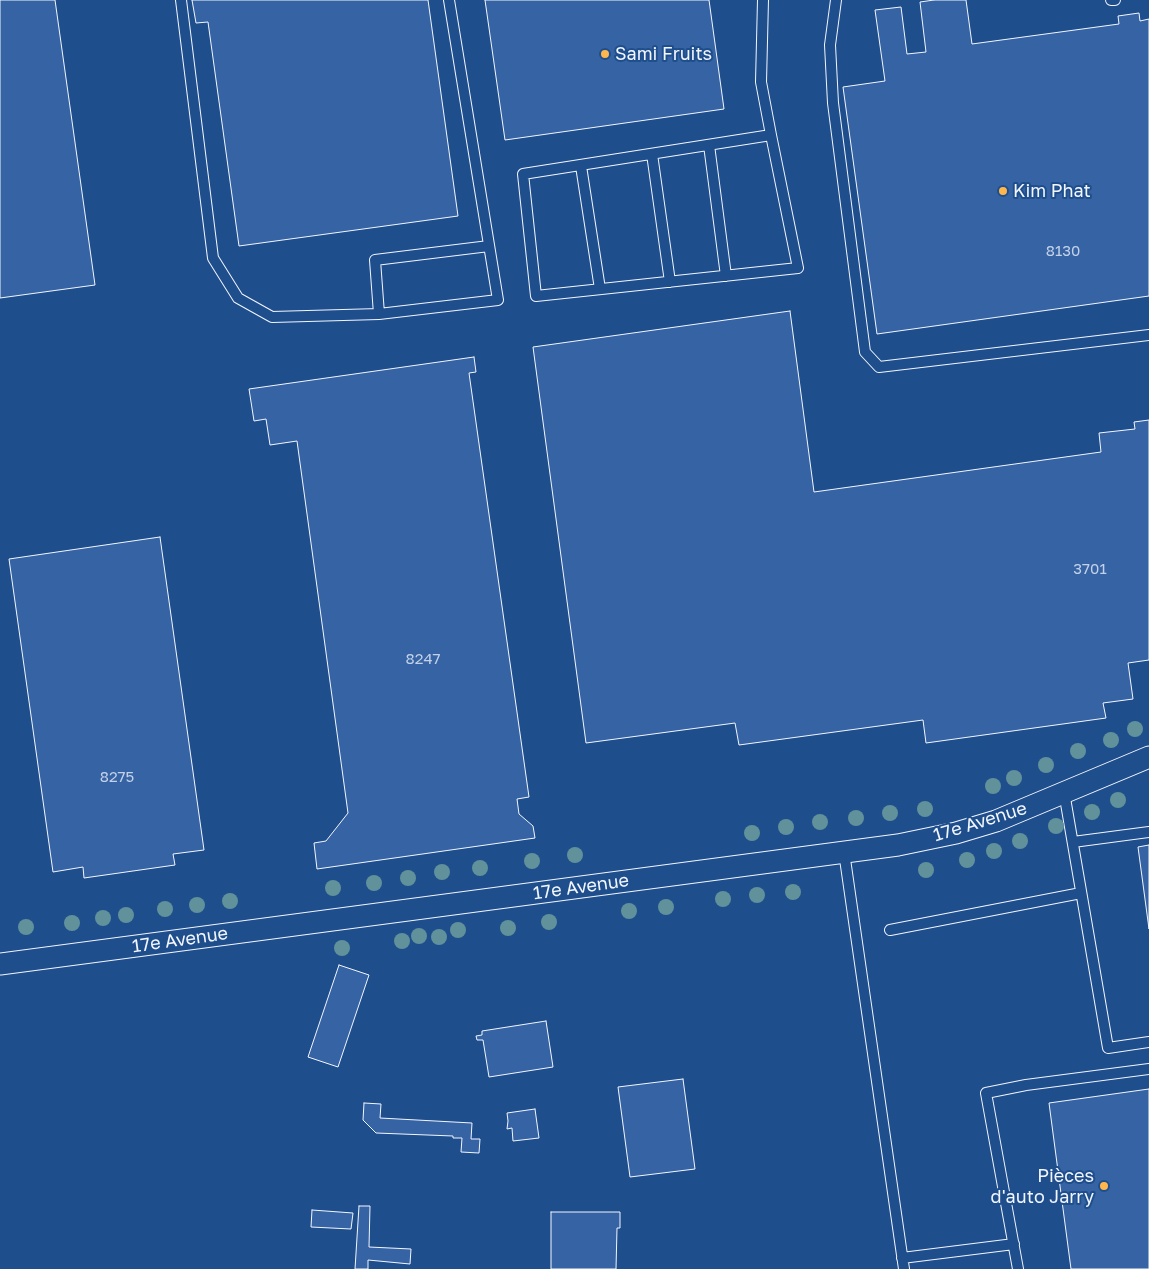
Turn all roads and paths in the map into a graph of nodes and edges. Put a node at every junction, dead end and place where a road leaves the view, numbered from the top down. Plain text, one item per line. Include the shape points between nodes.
1 (181, 0) edge
2 (449, 0) edge
3 (763, 0) edge
4 (836, 0) edge
5 (1111, 0) edge
6 (1115, 0) edge
7 (772, 135) junction
8 (709, 145) junction
9 (652, 154) junction
10 (581, 166) junction
11 (488, 246) junction
12 (726, 276) junction
13 (670, 282) junction
14 (600, 289) junction
15 (379, 314) junction
16 (1149, 335) edge
17 (1149, 757) edge
18 (1064, 792) junction
19 (1149, 832) edge
20 (1072, 842) junction
21 (844, 852) junction
22 (1082, 894) junction
23 (890, 930) dead end
24 (0, 964) edge
25 (1149, 1042) edge
26 (1149, 1069) edge
27 (1014, 1244) junction
28 (902, 1258) junction
29 (904, 1269) edge
30 (1018, 1269) edge

1 - 15 lane via 213,258 238,298 272,317
2 - 11 lane
3 - 7 lane via 761,82
4 - 16 lane via 830,46 833,103 865,352 879,367
5 - 6 lane
7 - 8 lane
7 - 12 lane via 798,268
8 - 9 lane
8 - 12 lane
9 - 10 lane
9 - 13 lane
10 - 14 lane
10 - 14 lane via 523,174 536,296
11 - 15 lane via 375,260
11 - 15 lane via 498,300
12 - 13 lane
13 - 14 lane
17 - 18 street, 17e Avenue
18 - 20 lane
18 - 21 street, 17e Avenue via 996,821 956,833
19 - 20 lane
20 - 22 lane
21 - 24 street, 17e Avenue
21 - 28 lane
22 - 23 lane
22 - 25 lane via 1108,1048
26 - 27 lane via 1026,1084 986,1093
27 - 28 lane
27 - 30 lane
28 - 29 lane

